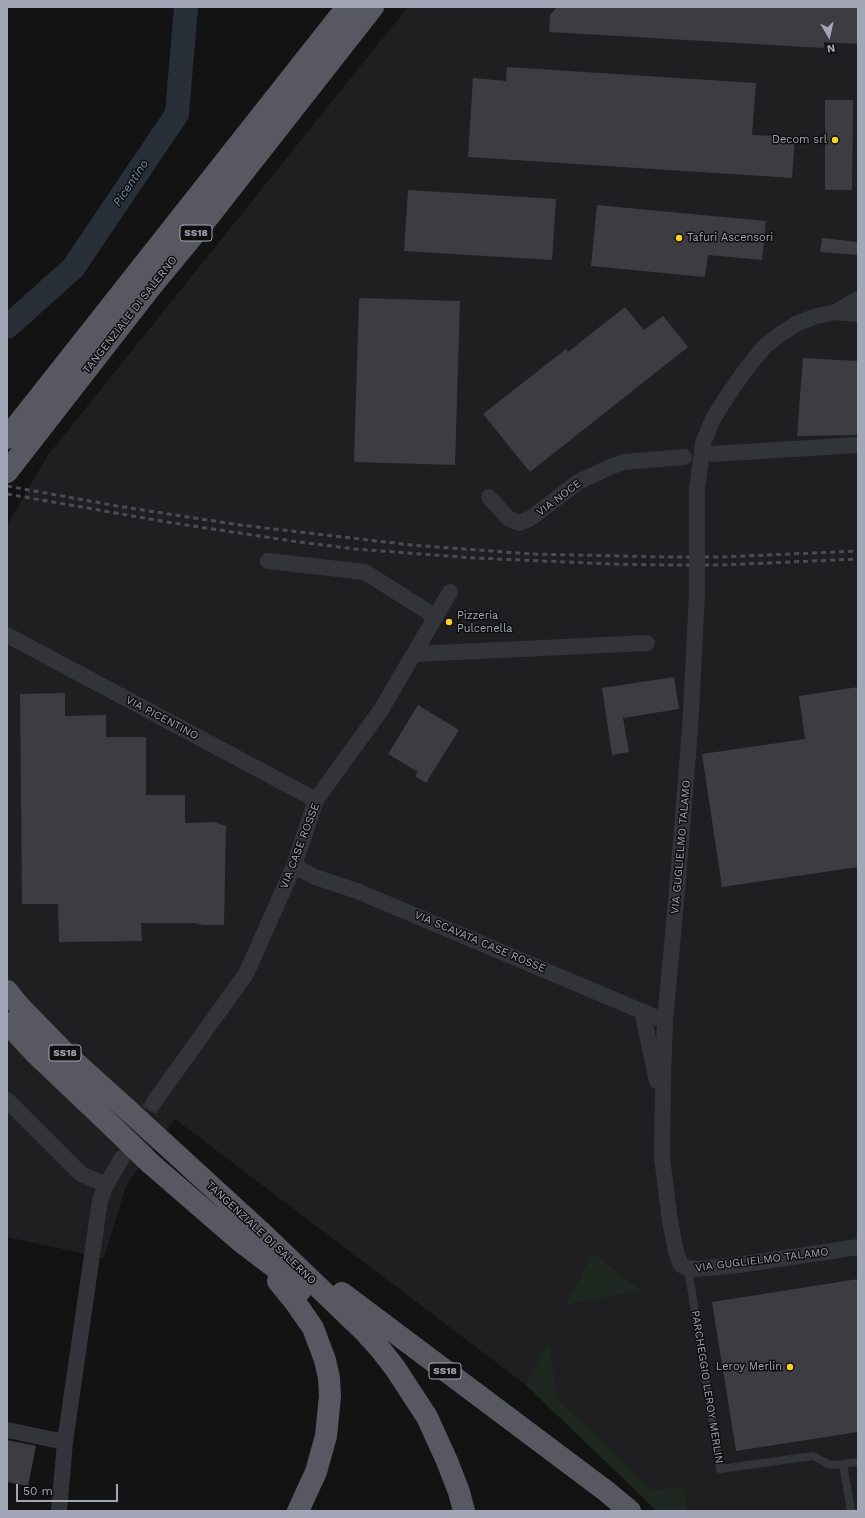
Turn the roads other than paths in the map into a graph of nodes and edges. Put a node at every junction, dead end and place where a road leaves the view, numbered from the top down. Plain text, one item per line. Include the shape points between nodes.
1 (347, 7) edge
2 (373, 7) edge
3 (858, 299) edge
4 (836, 312) junction
5 (858, 314) edge
6 (7, 438) edge
7 (858, 445) edge
8 (712, 454) dead end
9 (684, 457) dead end
10 (12, 465) edge
11 (490, 498) dead end
12 (268, 561) dead end
13 (450, 592) dead end
14 (436, 617) junction
15 (7, 635) edge
16 (647, 643) dead end
17 (415, 654) junction
18 (316, 800) junction
19 (294, 866) junction
20 (7, 991) edge
21 (642, 1011) junction
22 (665, 1021) junction
23 (7, 1023) edge
24 (7, 1100) edge
25 (154, 1102) tunnel mouth
26 (662, 1106) junction
27 (122, 1158) tunnel mouth
28 (106, 1185) junction
29 (260, 1230) junction
30 (240, 1241) junction
31 (858, 1247) edge
32 (688, 1268) junction
33 (7, 1430) edge
34 (65, 1442) junction
35 (858, 1462) edge
36 (843, 1464) junction
37 (59, 1511) edge
38 (298, 1511) edge
39 (450, 1511) edge
40 (464, 1511) edge
41 (630, 1511) edge
42 (851, 1511) edge

1 - 6 highway, TANGENZIALE DI SALERNO / SS18
2 - 10 highway, TANGENZIALE DI SALERNO / SS18
3 - 4 street
4 - 5 street
4 - 22 street, VIA GUGLIELMO TALAMO, bridge via 796,324 764,348 726,398 702,443 697,489 697,595 690,729
7 - 8 street
9 - 11 street, VIA NOCE via 624,462 610,467 578,482 531,518 519,523 508,518
12 - 14 street via 365,572
13 - 14 street, VIA CASE ROSSE
14 - 17 street, VIA CASE ROSSE
15 - 18 street, VIA PICENTINO
16 - 17 street
17 - 18 street, VIA CASE ROSSE via 381,710
18 - 19 street, VIA CASE ROSSE
19 - 21 street, VIA SCAVATA CASE ROSSE via 315,877 357,891
19 - 25 street, VIA CASE ROSSE via 246,974
20 - 29 highway, TANGENZIALE DI SALERNO / SS18, bridge via 68,1056
21 - 22 street, VIA SCAVATA CASE ROSSE
21 - 26 street
22 - 26 street, VIA GUGLIELMO TALAMO
23 - 30 highway, TANGENZIALE DI SALERNO / SS18, bridge via 150,1163
24 - 28 street via 81,1174
26 - 32 street, VIA GUGLIELMO TALAMO via 662,1158 670,1221 678,1259 681,1265
27 - 28 street
28 - 34 street via 100,1200
29 - 40 highway, TANGENZIALE DI SALERNO / SS18 via 363,1330 395,1368 418,1402 439,1441
29 - 41 highway, SS18
30 - 38 highway, SS18 via 279,1282 306,1316 320,1344 326,1366 330,1396 326,1436 316,1472
30 - 39 highway, TANGENZIALE DI SALERNO / SS18 via 286,1276 344,1328 392,1386 422,1436 435,1464
31 - 32 street, VIA GUGLIELMO TALAMO via 739,1265
32 - 36 lane, PARCHEGGIO LEROY MERLIN via 720,1469 813,1456 830,1465
33 - 34 street
34 - 37 street
35 - 36 lane
36 - 42 lane

